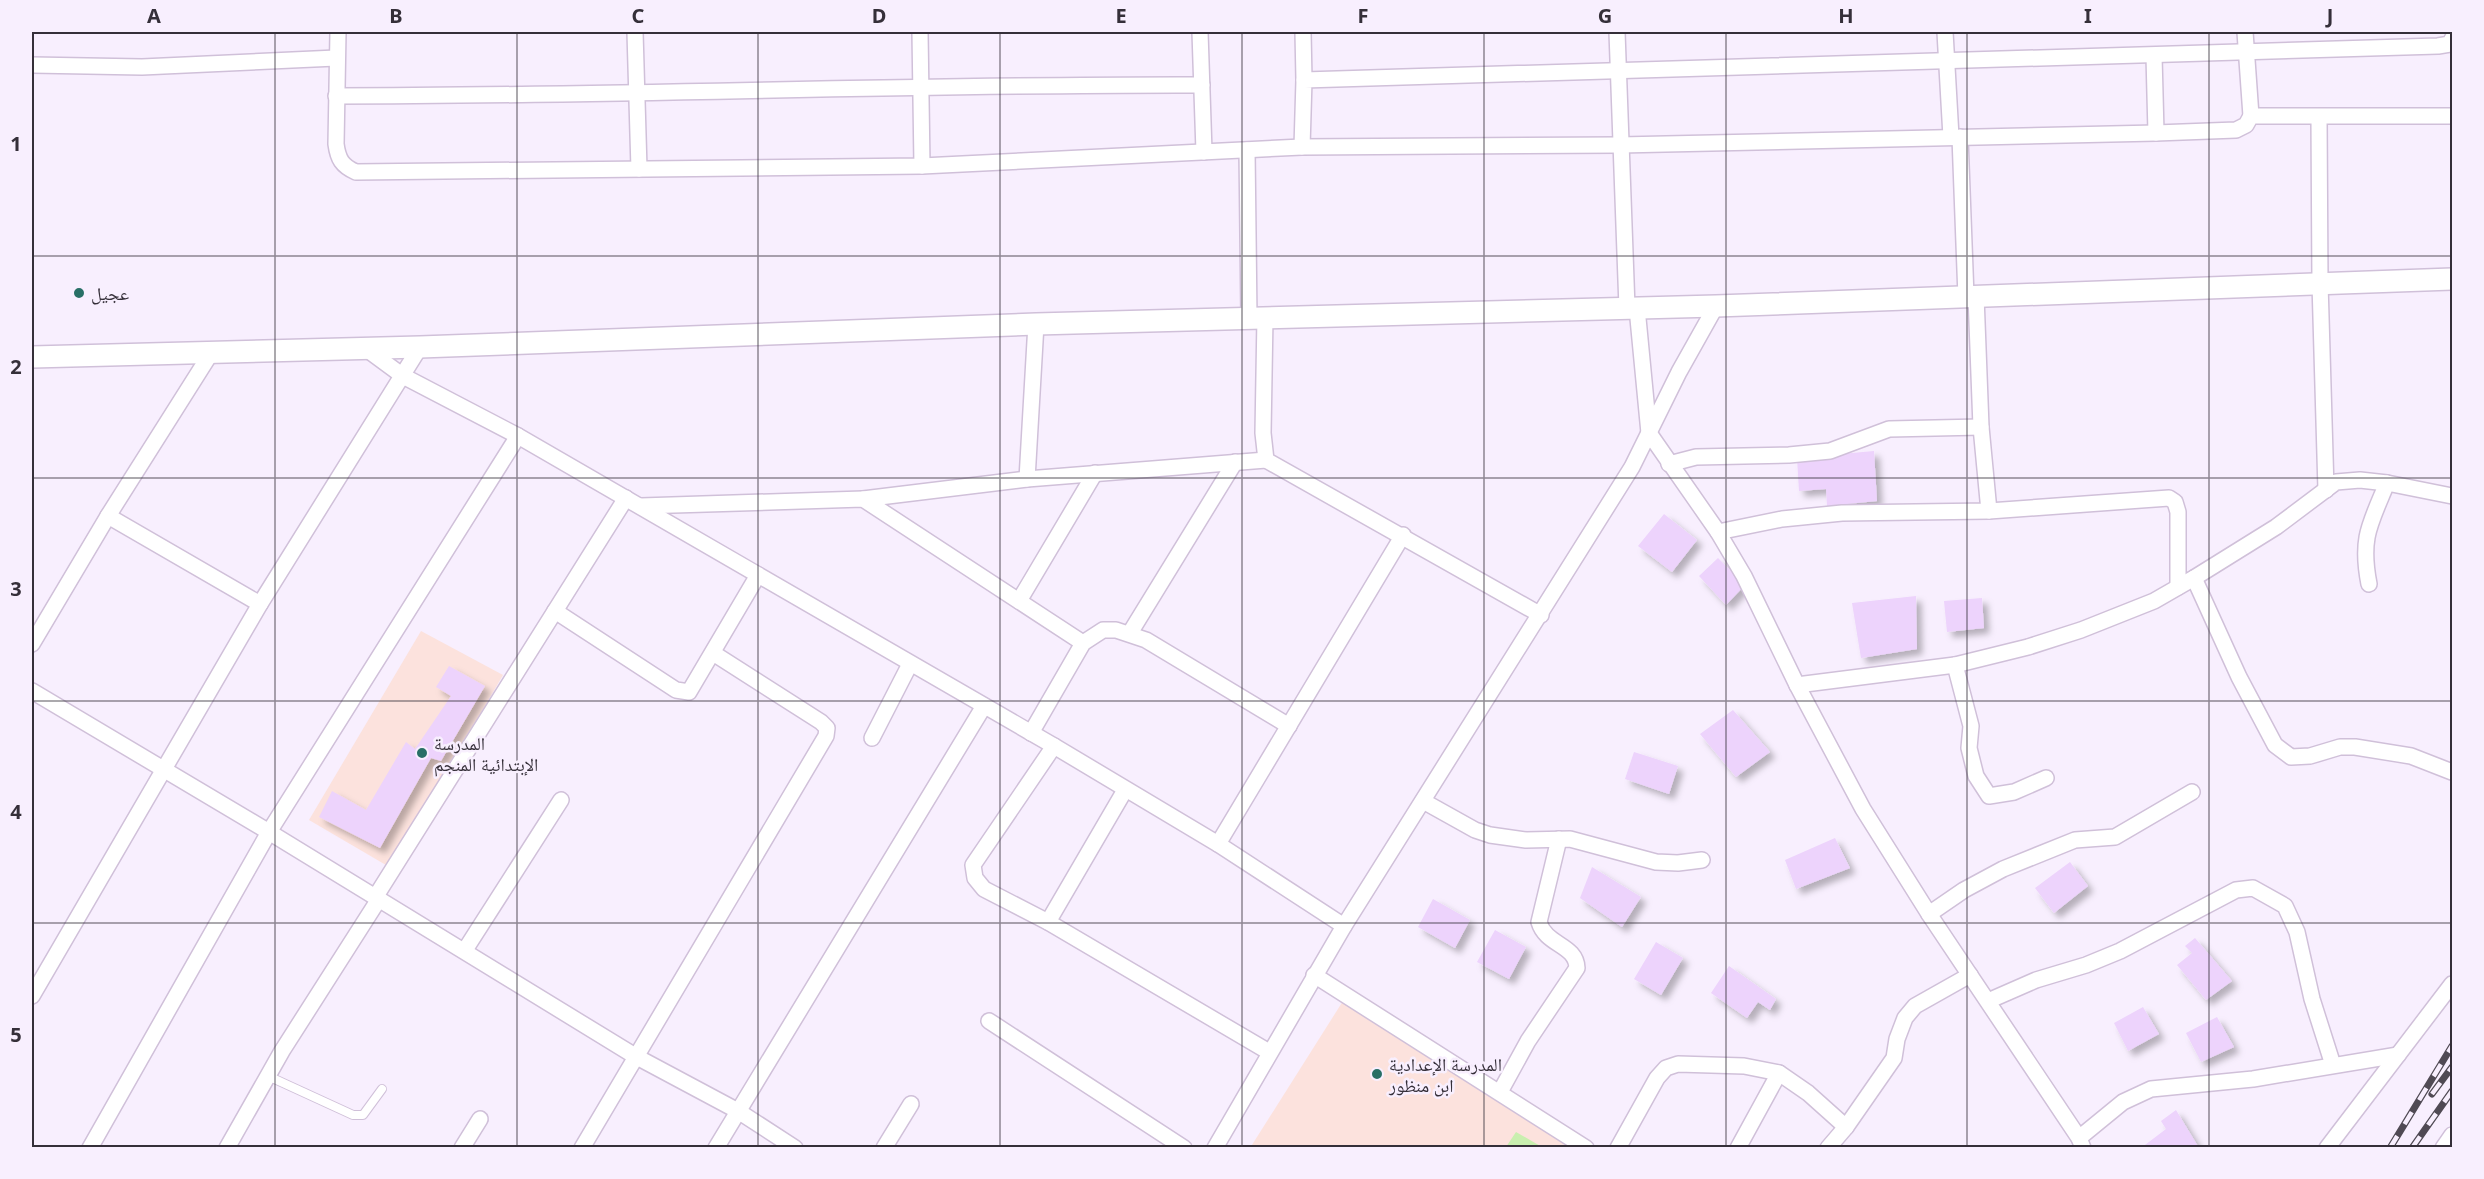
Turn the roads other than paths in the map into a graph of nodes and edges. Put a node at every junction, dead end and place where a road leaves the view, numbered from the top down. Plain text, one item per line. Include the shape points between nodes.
1 (338, 32) edge
2 (635, 32) edge
3 (920, 32) edge
4 (1200, 32) edge
5 (1302, 32) edge
6 (1617, 32) edge
7 (1945, 32) edge
8 (2245, 32) edge
9 (2452, 39) edge
10 (2247, 51) junction
11 (2154, 56) junction
12 (336, 57) junction
13 (1946, 62) junction
14 (32, 64) edge
15 (1618, 71) junction
16 (1304, 80) junction
17 (1202, 85) junction
18 (919, 86) junction
19 (637, 94) junction
20 (336, 96) junction
21 (2251, 116) junction
22 (2452, 116) edge
23 (2319, 117) junction
24 (2156, 133) junction
25 (1955, 137) junction
26 (1620, 145) junction
27 (1302, 147) junction
28 (1247, 150) junction
29 (1204, 152) junction
30 (922, 166) junction
31 (639, 169) junction
32 (2452, 279) edge
33 (2320, 284) junction
34 (1971, 296) junction
35 (1716, 306) junction
36 (1632, 308) junction
37 (1257, 318) junction
38 (1036, 324) junction
39 (420, 347) junction
40 (365, 348) junction
41 (211, 353) junction
42 (32, 357) edge
43 (403, 376) junction
44 (1981, 427) junction
45 (1649, 433) junction
46 (518, 436) junction
47 (1266, 460) junction
48 (1235, 462) junction
49 (1669, 464) junction
50 (1095, 473) junction
51 (1027, 479) junction
52 (2387, 483) junction
53 (2325, 490) junction
54 (2452, 496) edge
55 (626, 498) junction
56 (863, 499) junction
57 (641, 506) junction
58 (1989, 511) junction
59 (108, 516) junction
60 (1718, 532) junction
61 (1403, 535) junction
62 (758, 575) junction
63 (2194, 578) junction
64 (2368, 584) dead end
65 (2178, 587) junction
66 (1019, 601) junction
67 (260, 604) junction
68 (555, 611) junction
69 (1541, 615) junction
70 (1130, 633) junction
71 (1083, 643) junction
72 (32, 644) edge
73 (713, 653) junction
74 (910, 664) junction
75 (1955, 665) junction
76 (1797, 685) junction
77 (32, 691) edge
78 (984, 706) junction
79 (1289, 726) junction
80 (1031, 733) junction
81 (872, 738) dead end
82 (1054, 746) junction
83 (165, 769) junction
84 (2452, 772) edge
85 (2046, 778) dead end
86 (1125, 790) junction
87 (2192, 792) dead end
88 (561, 800) dead end
89 (1423, 801) junction
90 (269, 832) junction
91 (1559, 839) junction
92 (1218, 844) junction
93 (1702, 860) dead end
94 (378, 898) junction
95 (1929, 914) junction
96 (1048, 922) junction
97 (1344, 926) junction
98 (465, 950) junction
99 (1314, 975) junction
100 (1970, 975) junction
101 (2452, 984) edge
102 (32, 996) edge
103 (1988, 1001) junction
104 (989, 1021) dead end
105 (1269, 1052) junction
106 (2398, 1055) junction
107 (635, 1056) junction
108 (2334, 1065) junction
109 (1779, 1073) junction
110 (268, 1076) junction
111 (382, 1089) dead end
112 (1500, 1092) junction
113 (911, 1104) dead end
114 (738, 1111) junction
115 (480, 1119) dead end
116 (1846, 1127) junction
117 (2452, 1135) edge
118 (2081, 1142) edge
119 (90, 1148) edge
120 (227, 1148) edge
121 (462, 1148) edge
122 (582, 1148) edge
123 (716, 1148) edge
124 (795, 1148) edge
125 (884, 1148) edge
126 (1184, 1148) edge
127 (1215, 1148) edge
128 (1586, 1148) edge
129 (1618, 1148) edge
130 (1737, 1148) edge
131 (1828, 1148) edge
132 (2327, 1148) edge
133 (2443, 1148) edge

1 - 12 street
2 - 19 street
3 - 18 street
4 - 17 street
5 - 16 street
6 - 15 street
7 - 13 street
8 - 10 street
9 - 10 street via 2450,44 2438,46
10 - 11 street
10 - 21 street
11 - 13 street
11 - 24 street
12 - 14 street via 142,67
12 - 20 street
13 - 15 street
13 - 25 street
15 - 16 street
15 - 26 street
16 - 27 street
17 - 18 street
17 - 29 street
18 - 19 street
18 - 30 street
19 - 20 street
19 - 31 street
20 - 31 street via 338,157 345,167 356,172
21 - 23 street
21 - 24 street via 2246,125 2236,130
22 - 23 street
23 - 33 street
24 - 25 street
25 - 26 street
25 - 34 street
26 - 27 street
26 - 36 street
27 - 28 street
28 - 29 street
28 - 37 street
29 - 30 street
30 - 31 street
32 - 33 main road
33 - 34 main road
33 - 53 street
34 - 35 main road
34 - 44 street
35 - 36 main road
35 - 45 street
36 - 37 main road
36 - 45 street
37 - 38 main road
37 - 47 street
38 - 39 main road
38 - 51 street
39 - 40 main road
39 - 43 street
40 - 41 main road
40 - 43 street
41 - 42 main road
41 - 59 street
43 - 46 street
43 - 67 street
44 - 49 street via 1889,429 1830,451 1696,457
44 - 58 street
45 - 49 street
45 - 69 street
46 - 55 street
46 - 90 street
47 - 48 street
47 - 61 street
48 - 50 street
48 - 70 street
49 - 60 street
50 - 51 street
50 - 66 street
51 - 56 street
52 - 53 street via 2336,482
52 - 54 street
52 - 64 street via 2367,528 2364,547
53 - 63 street via 2276,527
55 - 57 street
55 - 68 street
56 - 57 street
56 - 66 street
57 - 62 street
58 - 60 street via 1842,513 1782,519
58 - 65 street via 2169,498 2178,512
59 - 67 street
59 - 72 street
60 - 76 street
61 - 69 street
61 - 79 street
62 - 73 street
62 - 74 street
63 - 65 street
63 - 84 street via 2275,745 2292,757 2355,747 2411,756
65 - 75 street via 2154,601 2081,630
66 - 71 street
67 - 83 street
68 - 73 street via 683,692 693,688
68 - 94 street
69 - 89 street
70 - 71 street via 1103,630
70 - 79 street
71 - 80 street
73 - 107 street via 821,722 827,728 826,736
74 - 78 street
74 - 81 street
75 - 76 street
75 - 85 street via 1971,726 1969,748 1976,776 1989,796 2014,792
76 - 95 street via 1863,809
77 - 83 street
78 - 80 street
78 - 114 street
79 - 92 street
80 - 82 street
82 - 86 street
82 - 96 street via 973,865 975,879 984,889
83 - 90 street
83 - 102 street
86 - 92 street
86 - 96 street
87 - 95 street via 2115,837 2075,840 2003,869
88 - 98 street
89 - 91 street via 1490,836
89 - 97 street
90 - 94 street
90 - 119 street
91 - 93 street via 1590,843 1656,862
91 - 112 street via 1539,922 1542,932 1572,954 1577,968 1528,1041
92 - 97 street
94 - 98 street
94 - 110 street
95 - 100 street
96 - 105 street
97 - 99 street
98 - 107 street
99 - 105 street
99 - 112 street
100 - 103 street
100 - 116 street via 1915,1006 1905,1018 1894,1058
101 - 106 street
103 - 108 street via 2120,951 2236,890 2253,888 2285,906 2297,932 2310,990
103 - 118 street
104 - 126 street
105 - 127 street
106 - 108 street
106 - 132 street
107 - 114 street
107 - 122 street
108 - 118 street via 2253,1079 2151,1089 2123,1102
109 - 116 street
109 - 129 street via 1744,1066 1678,1064 1666,1068
109 - 130 street
110 - 111 lane via 353,1115 368,1111
110 - 120 street
112 - 128 street
113 - 125 street
114 - 123 street
114 - 124 street
115 - 121 street
116 - 131 street
117 - 133 street

